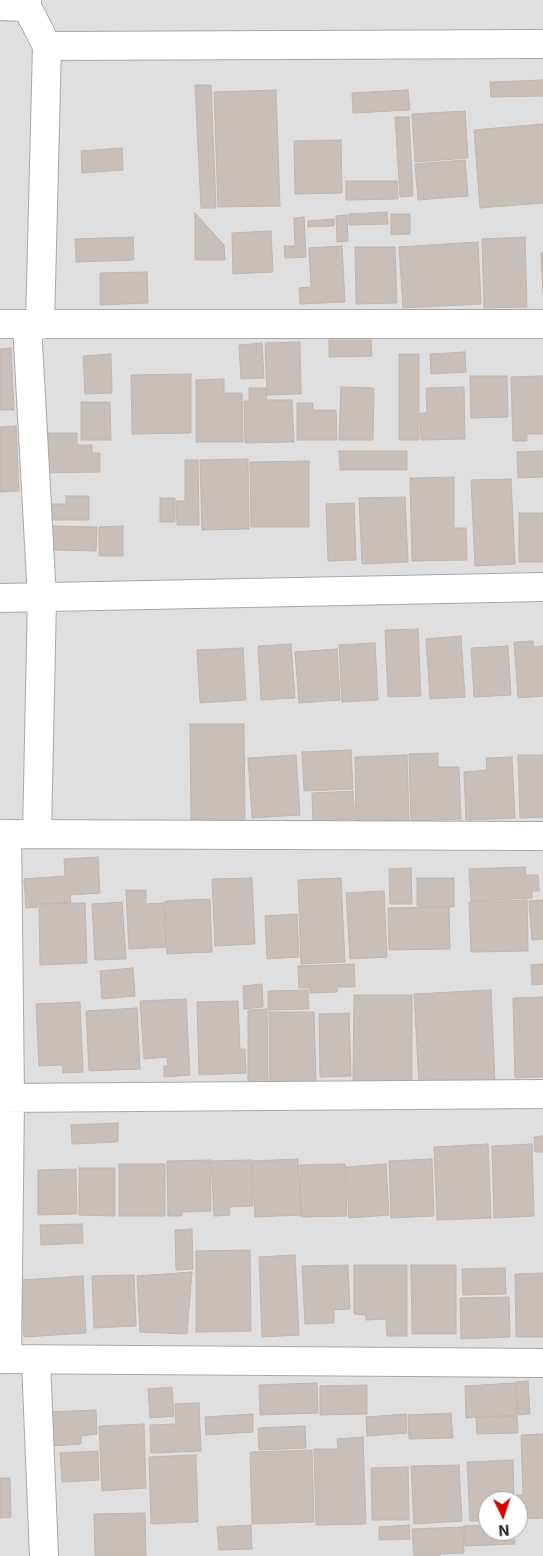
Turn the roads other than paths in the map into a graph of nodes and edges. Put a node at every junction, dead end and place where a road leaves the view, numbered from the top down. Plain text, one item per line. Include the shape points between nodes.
1 (27, 3) edge
2 (0, 6) edge
3 (543, 44) edge
4 (47, 46) junction
5 (0, 324) edge
6 (543, 324) edge
7 (34, 325) junction
8 (543, 587) edge
9 (0, 598) edge
10 (42, 598) junction
11 (4, 834) edge
12 (36, 834) junction
13 (543, 836) edge
14 (543, 1094) edge
15 (5, 1098) edge
16 (3, 1359) edge
17 (36, 1360) junction
18 (543, 1363) edge
19 (44, 1556) edge

1 - 2 street
1 - 4 street
3 - 4 street
4 - 7 street
5 - 7 street
6 - 7 street
7 - 10 street
8 - 10 street
9 - 10 street
10 - 12 street
11 - 12 street
11 - 15 street
12 - 13 street
14 - 15 street
15 - 16 street
16 - 17 street
17 - 18 street
17 - 19 street

